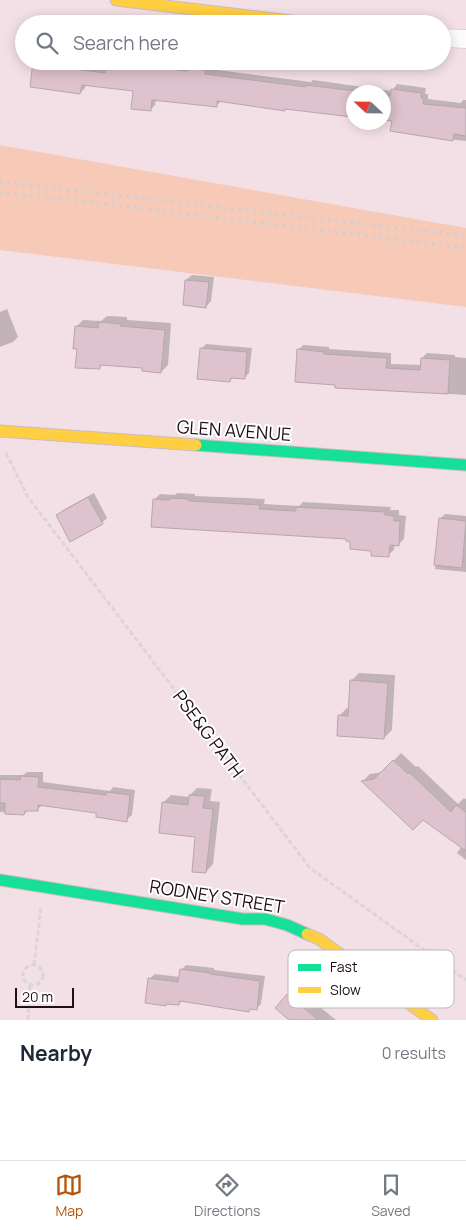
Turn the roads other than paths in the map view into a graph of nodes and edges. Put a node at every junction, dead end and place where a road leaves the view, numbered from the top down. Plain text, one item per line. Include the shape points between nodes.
1 (116, 0) edge
2 (184, 4) edge
3 (257, 15) edge
4 (451, 38) edge
5 (466, 39) edge
6 (0, 431) edge
7 (466, 465) edge
8 (0, 880) edge
9 (334, 950) edge
10 (415, 1008) edge
11 (432, 1020) edge

1 - 2 street
2 - 3 street
4 - 5 street
6 - 7 street, GLEN AVENUE
8 - 9 street, RODNEY STREET via 243,919 265,919 319,939
10 - 11 street, RODNEY STREET

